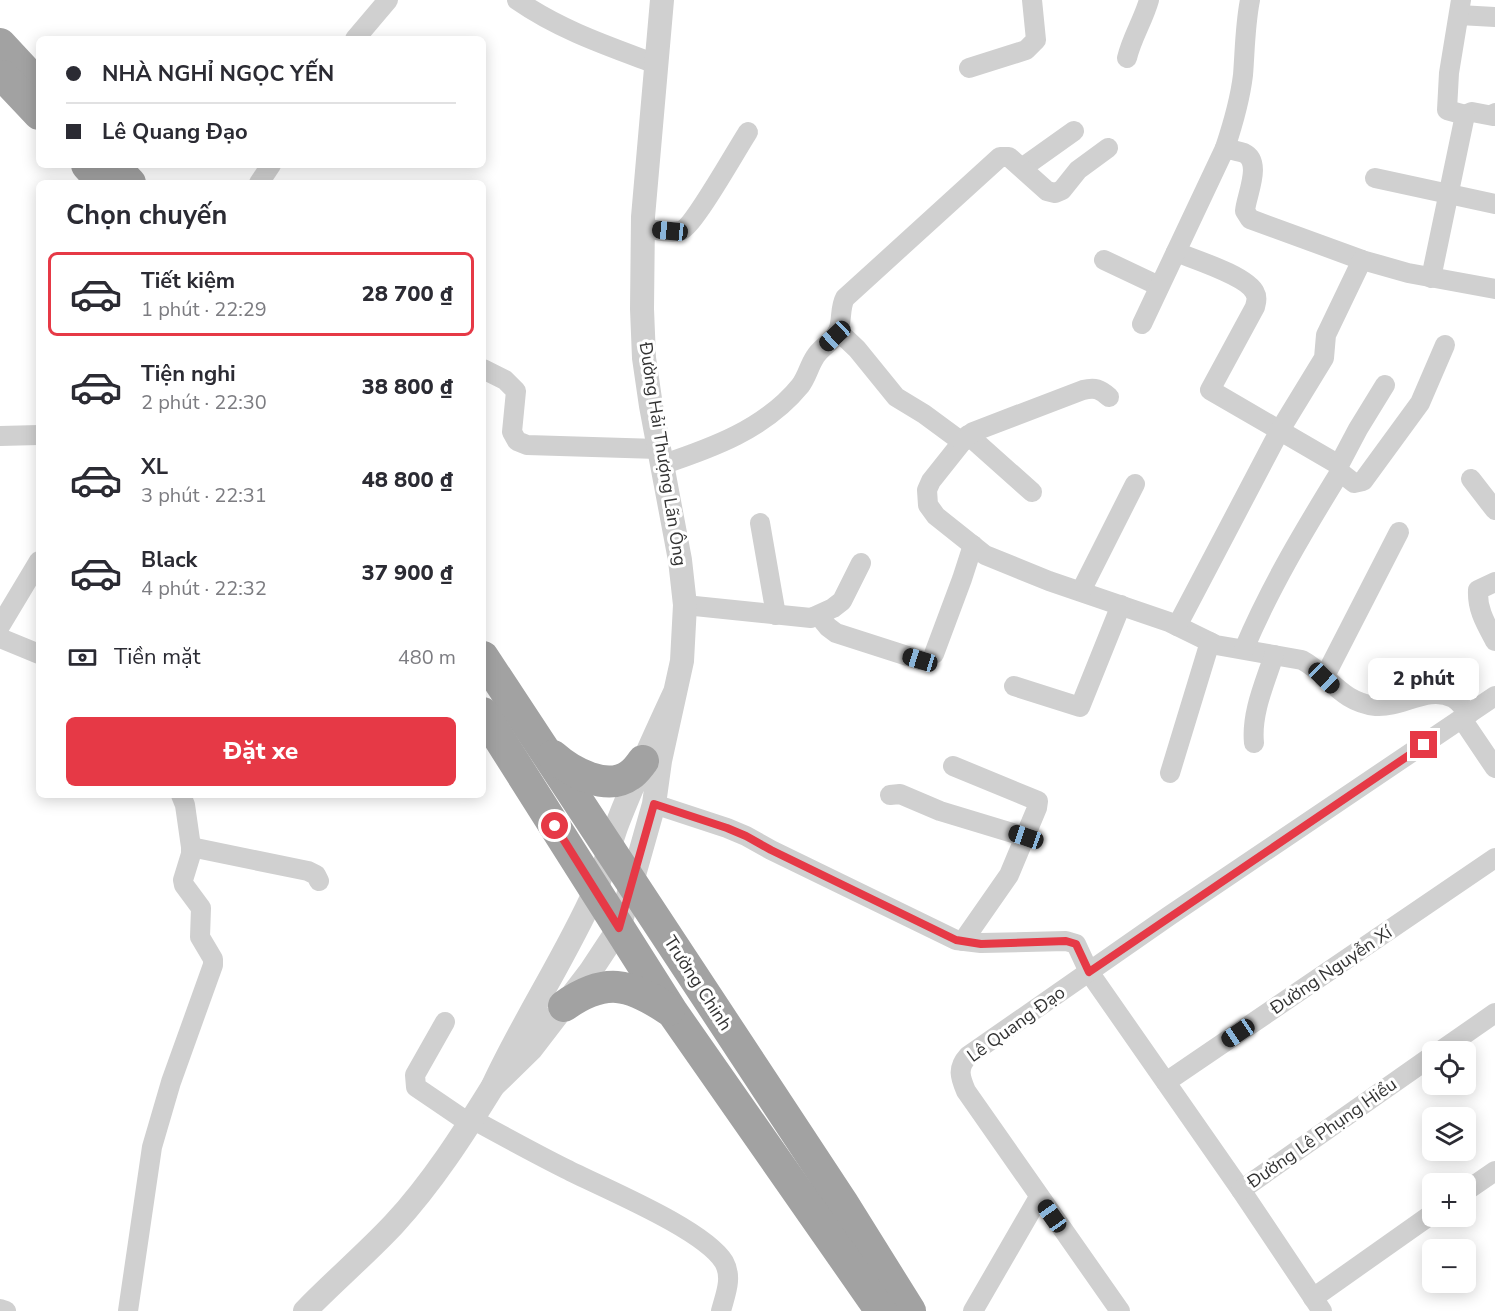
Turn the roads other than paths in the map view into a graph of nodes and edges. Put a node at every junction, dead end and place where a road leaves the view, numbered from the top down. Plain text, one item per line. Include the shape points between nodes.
1 (388, 0) edge
2 (517, 0) edge
3 (662, 0) edge
4 (1032, 0) edge
5 (1149, 0) edge
6 (1250, 0) edge
7 (1460, 7) edge
8 (1495, 16) edge
9 (358, 36) edge
10 (0, 44) edge
11 (1127, 58) dead end
12 (656, 64) junction
13 (969, 68) dead end
14 (0, 73) edge
15 (36, 83) edge
16 (36, 111) edge
17 (1495, 113) edge
18 (1465, 115) junction
19 (1074, 131) dead end
20 (748, 132) dead end
21 (1108, 148) dead end
22 (1225, 148) junction
23 (98, 168) edge
24 (1022, 168) junction
25 (117, 173) edge
26 (1376, 178) dead end
27 (1447, 195) junction
28 (1495, 204) edge
29 (642, 228) junction
30 (1176, 252) junction
31 (1104, 260) dead end
32 (1362, 260) junction
33 (1431, 278) junction
34 (1159, 286) junction
35 (1495, 289) edge
36 (1142, 324) dead end
37 (838, 331) junction
38 (1445, 345) dead end
39 (486, 370) edge
40 (1385, 385) dead end
41 (1109, 397) dead end
42 (1280, 430) junction
43 (36, 435) edge
44 (0, 436) edge
45 (965, 438) junction
46 (660, 457) junction
47 (1340, 468) junction
48 (1471, 479) dead end
49 (1135, 484) dead end
50 (1032, 492) dead end
51 (1495, 510) edge
52 (760, 523) dead end
53 (1399, 532) dead end
54 (973, 545) junction
55 (861, 563) dead end
56 (36, 566) edge
57 (1495, 582) edge
58 (1081, 591) junction
59 (685, 604) junction
60 (1121, 605) junction
61 (776, 615) junction
62 (819, 616) junction
63 (0, 626) edge
64 (1177, 626) junction
65 (0, 638) edge
66 (1495, 641) edge
67 (1210, 642) junction
68 (1244, 650) junction
69 (36, 653) edge
70 (1274, 655) junction
71 (486, 662) edge
72 (1324, 678) junction
73 (1014, 686) dead end
74 (675, 692) junction
75 (1495, 696) edge
76 (1466, 717) junction
77 (486, 718) edge
78 (538, 741) junction
79 (1254, 743) dead end
80 (643, 761) junction
81 (953, 766) dead end
82 (1495, 768) edge
83 (1170, 773) dead end
84 (890, 795) dead end
85 (182, 798) edge
86 (654, 804) junction
87 (1026, 837) junction
88 (191, 847) junction
89 (610, 849) junction
90 (1495, 858) edge
91 (319, 881) dead end
92 (632, 884) junction
93 (596, 890) junction
94 (619, 928) junction
95 (963, 941) junction
96 (1089, 972) junction
97 (564, 1006) junction
98 (673, 1013) junction
99 (1495, 1013) edge
100 (445, 1022) dead end
101 (1455, 1041) edge
102 (1422, 1063) edge
103 (1166, 1082) junction
104 (493, 1086) junction
105 (471, 1121) junction
106 (1495, 1171) edge
107 (1476, 1184) edge
108 (1241, 1190) junction
109 (1039, 1197) junction
110 (1422, 1222) edge
111 (1318, 1304) edge
112 (0, 1309) edge
113 (6, 1311) edge
114 (128, 1311) edge
115 (305, 1311) edge
116 (720, 1311) edge
117 (881, 1311) edge
118 (910, 1311) edge
119 (973, 1311) edge
120 (1120, 1311) edge

1 - 9 street
2 - 12 street via 591,40
3 - 12 street, Đường Hải Thượng Lãn Ông
4 - 13 street via 1036,40 1026,51
5 - 11 street
6 - 22 street via 1243,75
7 - 8 street
7 - 18 street via 1447,110
10 - 15 highway
12 - 29 street, Đường Hải Thượng Lãn Ông
14 - 16 highway
17 - 18 street
18 - 27 street
19 - 24 street
20 - 29 street via 684,230
21 - 24 street via 1055,193 1047,191
22 - 30 street
22 - 32 street via 1245,154 1252,163 1246,216
23 - 25 highway
24 - 37 street via 1009,158 1000,157 977,177 849,293 842,302
26 - 27 street
27 - 28 street
27 - 33 street
29 - 46 street, Đường Hải Thượng Lãn Ông via 644,358
30 - 34 street
30 - 42 street via 1240,279 1255,291 1255,307 1210,390
31 - 34 street
32 - 33 street
32 - 42 street via 1326,335 1324,358
33 - 35 street
34 - 36 street
37 - 45 street via 896,397
37 - 46 street via 814,357 800,386 770,414 712,447
38 - 47 street via 1420,404 1363,482 1354,483
39 - 46 street via 516,391 512,432 517,441
40 - 47 street
41 - 45 street via 1100,389 1083,390
42 - 47 street
42 - 64 street
43 - 44 street
45 - 50 street
45 - 54 street via 936,472 927,497 936,516
46 - 59 street, Đường Hải Thượng Lãn Ông
47 - 68 street via 1296,544
48 - 51 street
49 - 58 street
52 - 61 street
53 - 72 street
54 - 58 street via 985,555
54 - 62 street via 927,657 836,633
55 - 62 street via 842,601
56 - 63 street
57 - 66 street via 1478,590 1477,599
58 - 60 street
59 - 61 street
59 - 74 street, Đường Hải Thượng Lãn Ông via 684,644
60 - 64 street
60 - 73 street via 1080,707
61 - 62 street
64 - 67 street
65 - 69 street
67 - 68 street
67 - 83 street
68 - 70 street
70 - 72 street via 1302,660
70 - 79 street via 1257,710
71 - 78 highway, Trường Chinh
72 - 76 street via 1351,700 1362,703 1390,705 1438,694 1455,699
74 - 80 street, Đường Hải Thượng Lãn Ông
74 - 86 street, Đường Hải Thượng Lãn Ông
75 - 76 street, Lê Quang Đạo
76 - 82 street
76 - 96 street, Lê Quang Đạo
77 - 93 highway, Trường Chinh
78 - 80 highway via 565,766 603,781 631,775
78 - 89 highway, Trường Chinh
80 - 89 street, Đường Hải Thượng Lãn Ông
81 - 87 street via 1038,801
84 - 87 street via 900,794
85 - 88 street
86 - 92 street, Đường Hải Thượng Lãn Ông
86 - 95 street via 746,836
87 - 95 street via 1009,875
88 - 91 street via 308,871
88 - 114 street via 183,880 201,908 200,937 213,965 152,1147
89 - 92 highway, Trường Chinh
89 - 93 street, Đường Hải Thượng Lãn Ông
90 - 103 street, Đường Nguyễn Xí
92 - 94 street, Đường Hải Thượng Lãn Ông
92 - 118 highway, Trường Chinh
93 - 94 highway, Trường Chinh
93 - 104 street, Đường Hải Thượng Lãn Ông
94 - 97 street, Đường Hải Thượng Lãn Ông
94 - 98 highway, Trường Chinh
95 - 96 street via 1066,941 1076,944
96 - 103 street
96 - 109 street, Lê Quang Đạo via 968,1056 960,1069 966,1091
97 - 98 highway via 593,989 617,987 643,993
97 - 104 street, Đường Hải Thượng Lãn Ông via 531,1048
98 - 117 highway, Trường Chinh
99 - 101 street
100 - 105 street via 415,1075 416,1087
102 - 108 street, Đường Lê Phụng Hiểu
103 - 108 street
104 - 105 street, Đường Hải Thượng Lãn Ông
105 - 115 street, Đường Hải Thượng Lãn Ông via 395,1222
105 - 116 street via 703,1241 724,1263 729,1277
106 - 107 street
108 - 111 street
109 - 119 street
109 - 120 street, Lê Quang Đạo
110 - 111 street
112 - 113 street

